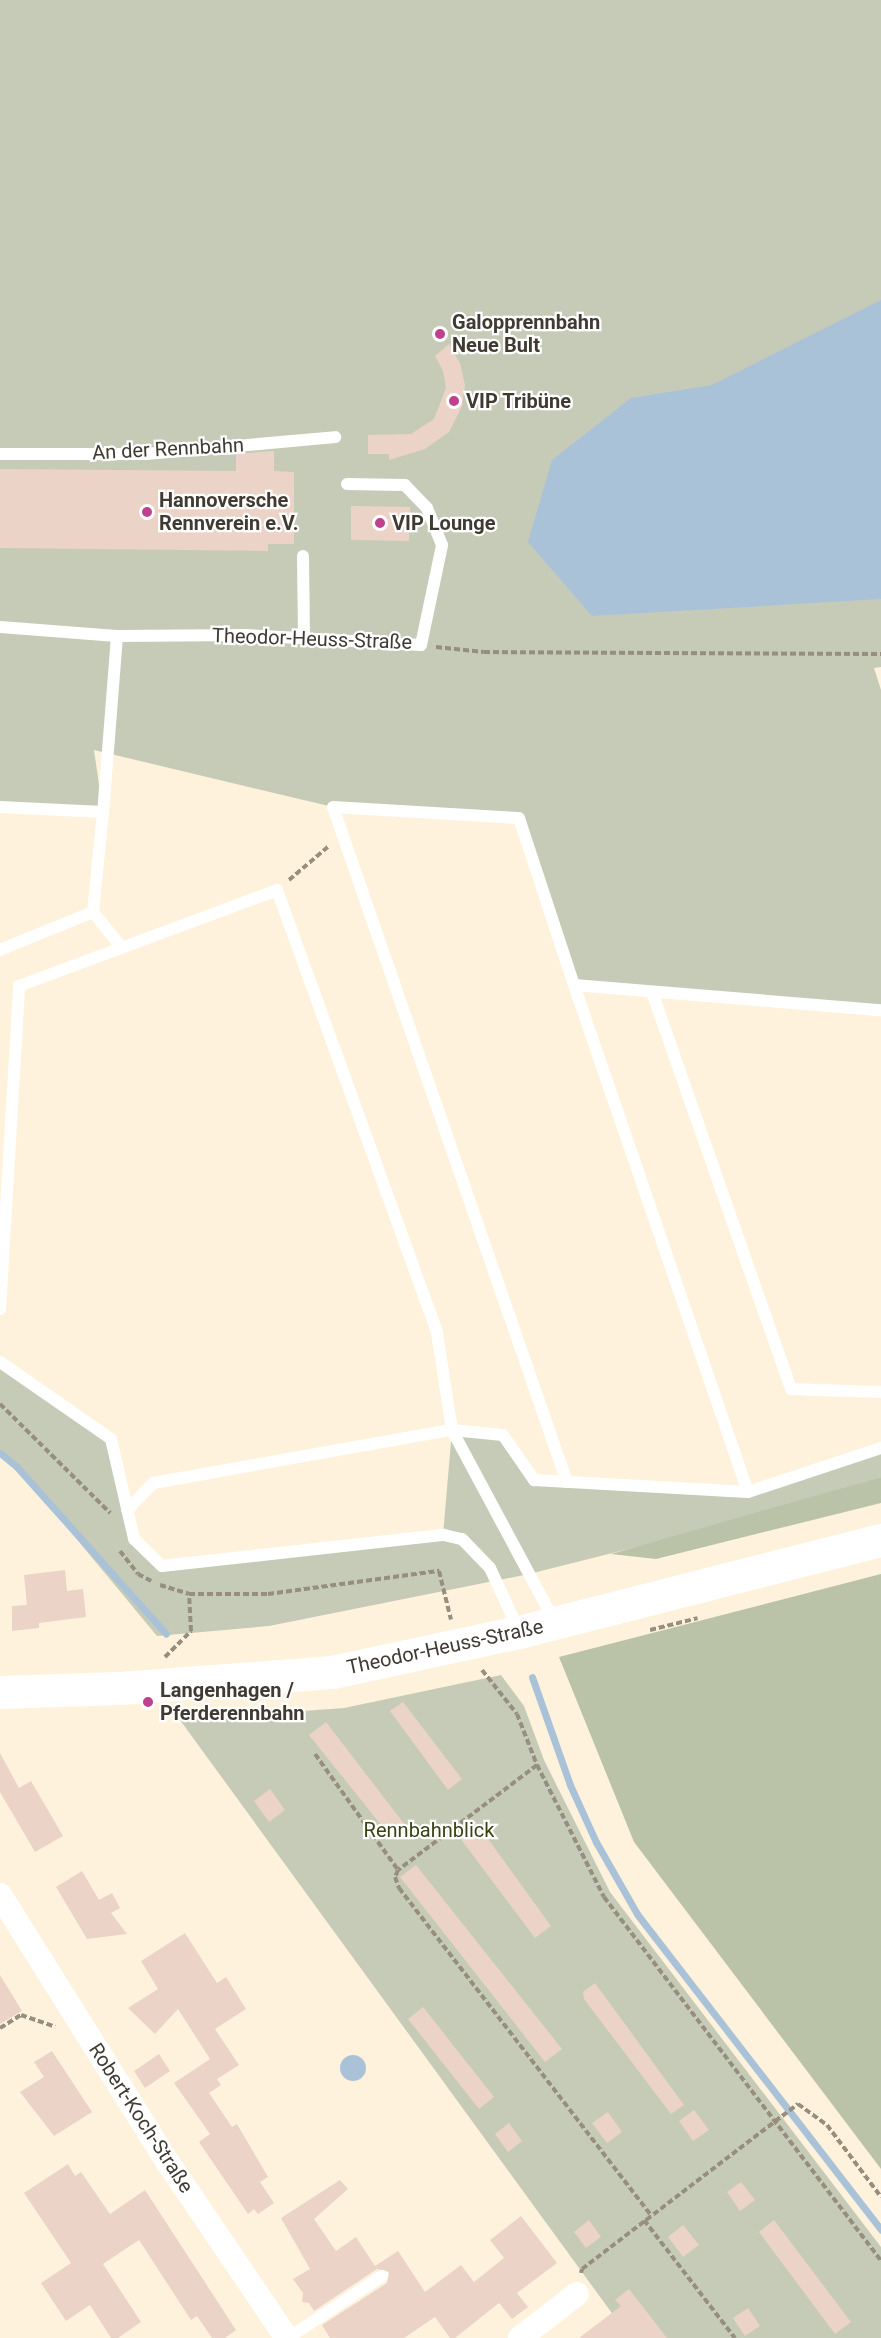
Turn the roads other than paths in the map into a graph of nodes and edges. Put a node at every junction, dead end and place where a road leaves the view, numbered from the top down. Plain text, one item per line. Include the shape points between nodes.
1 (335, 437) dead end
2 (0, 454) edge
3 (347, 483) dead end
4 (303, 556) dead end
5 (0, 627) edge
6 (117, 636) junction
7 (304, 638) junction
8 (0, 807) edge
9 (103, 812) junction
10 (93, 912) junction
11 (122, 948) junction
12 (0, 950) edge
13 (574, 986) junction
14 (652, 992) junction
15 (881, 1011) edge
16 (0, 1309) edge
17 (0, 1362) edge
18 (881, 1392) edge
19 (452, 1431) junction
20 (881, 1448) edge
21 (567, 1482) junction
22 (748, 1492) junction
23 (127, 1510) junction
24 (881, 1540) edge
25 (556, 1623) junction
26 (519, 1632) junction
27 (0, 1692) edge
28 (0, 1894) edge
29 (382, 2276) dead end
30 (577, 2294) road end
31 (288, 2338) edge
32 (520, 2338) edge

1 - 2 lane, An der Rennbahn via 146,454
3 - 7 lane, Theodor-Heuss-Straße via 405,485 427,508 442,545 421,645
4 - 7 lane
5 - 6 lane, Theodor-Heuss-Straße
6 - 7 lane, Theodor-Heuss-Straße
6 - 9 lane
8 - 9 lane
9 - 10 lane
10 - 11 lane
10 - 12 lane
11 - 16 lane via 19,986
11 - 19 lane via 277,890 437,1333
13 - 14 lane
13 - 21 lane via 519,818 333,807
13 - 22 lane
14 - 15 lane
14 - 18 lane via 791,1389
17 - 23 lane via 111,1439
19 - 21 lane via 503,1436 534,1480
19 - 23 lane via 153,1483
19 - 25 lane
20 - 22 lane
21 - 22 lane
23 - 26 lane via 134,1539 162,1566 408,1537 444,1535 462,1539 490,1568
24 - 25 street, Theodor-Heuss-Straße
25 - 26 street, Theodor-Heuss-Straße
26 - 27 street, Theodor-Heuss-Straße via 332,1672 135,1687
28 - 31 street, Robert-Koch-Straße via 169,2164
29 - 31 lane
30 - 32 street

